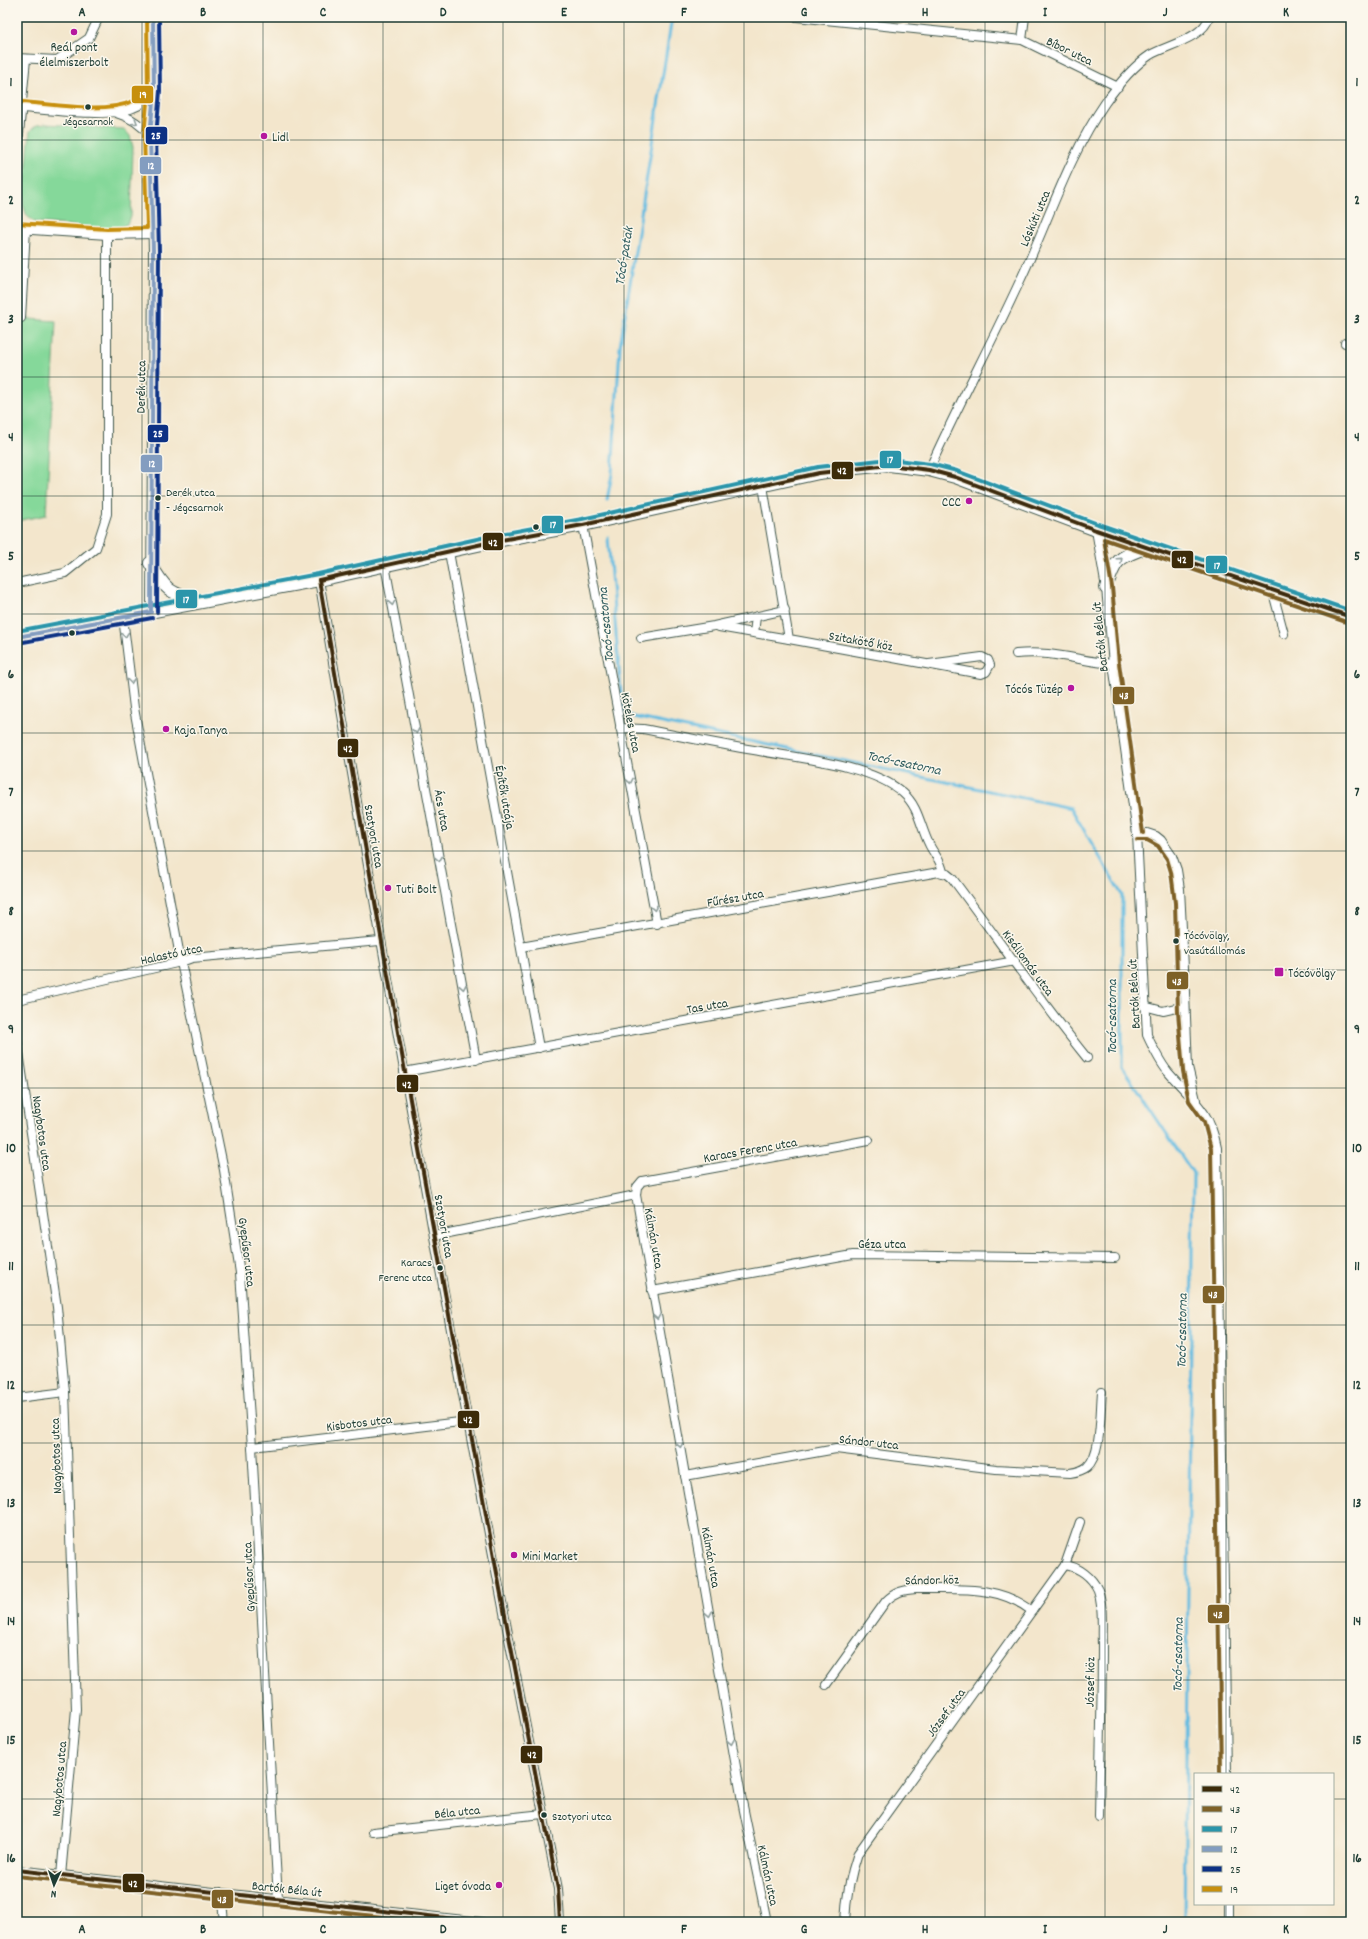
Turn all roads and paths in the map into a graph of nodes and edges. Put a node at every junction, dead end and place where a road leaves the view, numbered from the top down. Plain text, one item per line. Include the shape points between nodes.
1 (99, 17) edge
2 (153, 17) edge
3 (796, 17) edge
4 (1025, 17) edge
5 (1209, 17) edge
6 (853, 19) edge
7 (1022, 40) junction
8 (17, 58) edge
9 (26, 59) junction
10 (1118, 87) junction
11 (154, 91) junction
12 (22, 108) junction
13 (115, 113) junction
14 (150, 136) junction
15 (17, 156) edge
16 (21, 229) edge
17 (153, 234) junction
18 (107, 235) junction
19 (22, 318) dead end
20 (929, 470) junction
21 (763, 486) junction
22 (583, 525) junction
23 (1096, 530) junction
24 (1147, 547) junction
25 (449, 552) junction
26 (150, 563) junction
27 (385, 565) junction
28 (319, 580) junction
29 (17, 583) edge
30 (1106, 588) junction
31 (1272, 589) junction
32 (199, 603) junction
33 (785, 610) junction
34 (151, 612) junction
35 (123, 617) junction
36 (756, 617) junction
37 (1351, 617) edge
38 (714, 626) junction
39 (754, 633) junction
40 (1284, 634) dead end
41 (17, 637) edge
42 (641, 638) dead end
43 (789, 639) junction
44 (1016, 654) dead end
45 (929, 664) junction
46 (1113, 664) junction
47 (620, 728) junction
48 (1137, 834) junction
49 (943, 873) junction
50 (657, 924) junction
51 (380, 941) junction
52 (521, 947) junction
53 (1014, 961) junction
54 (181, 962) junction
55 (17, 1000) edge
56 (1144, 1006) junction
57 (1185, 1006) junction
58 (17, 1039) edge
59 (539, 1048) junction
60 (1087, 1058) dead end
61 (476, 1060) junction
62 (404, 1072) junction
63 (1196, 1101) junction
64 (869, 1140) dead end
65 (636, 1196) junction
66 (434, 1236) junction
67 (1114, 1258) dead end
68 (652, 1290) junction
69 (65, 1392) junction
70 (1102, 1392) dead end
71 (17, 1398) edge
72 (468, 1421) junction
73 (252, 1447) junction
74 (685, 1476) junction
75 (1080, 1522) dead end
76 (1065, 1565) junction
77 (1032, 1611) junction
78 (826, 1685) dead end
79 (1227, 1773) edge
80 (543, 1814) junction
81 (1099, 1817) dead end
82 (373, 1832) dead end
83 (17, 1870) edge
84 (61, 1876) junction
85 (221, 1892) junction
86 (278, 1899) junction
87 (1229, 1905) edge
88 (224, 1922) edge
89 (482, 1922) edge
90 (560, 1922) edge
91 (767, 1922) edge
92 (845, 1922) edge
93 (1230, 1922) edge

1 - 9 street via 89,38 57,60
2 - 11 street, Derék utca
3 - 6 street, Bíbor utca
4 - 7 street
5 - 10 street, Lóskúti utca via 1205,27 1197,33 1150,55 1132,70
6 - 7 street, Bíbor utca
7 - 10 street, Bíbor utca
8 - 9 street
9 - 12 street
10 - 20 street, Lóskúti utca via 1105,103 1075,152 1019,283 976,367
11 - 13 street via 135,108
11 - 14 street, Derék utca
12 - 13 street
12 - 15 street
13 -> 14 street via 144,127
14 - 17 street, Derék utca
16 - 18 street
16 - 19 street
17 - 18 street
17 - 26 street, Derék utca
18 - 29 street via 107,514 96,548 65,574
20 - 21 street via 889,465 856,468
20 - 23 street via 955,477
21 - 22 street
21 - 33 street
22 - 25 street
22 - 47 street, Köteles utca
23 - 24 street
23 - 30 street, Bartók Béla út
30 -> 24 street via 1114,565 1124,556
24 - 31 street
25 - 27 street
25 - 52 street, Építők utcája
26 - 32 street via 160,582 168,590
26 - 34 street, Derék utca
27 - 28 street
27 -> 61 street, Ács utca
28 - 32 street
28 - 51 street, Szotyori utca
30 - 46 street, Bartók Béla út
31 - 37 street
31 - 40 street
32 - 34 street
33 - 36 street, Szitakötő köz
33 - 43 street
34 - 35 street
35 - 41 street
35 -> 54 street, Gyepűsor utca via 134,708
36 - 38 street, Szitakötő köz
36 - 39 street
38 - 39 street, Szitakötő köz
38 - 42 street, Szitakötő köz
39 - 43 street, Szitakötő köz
43 - 45 street, Szitakötő köz
44 - 46 street via 1040,652
45 - 45 street, Szitakötő köz via 981,674 988,670 990,665 988,660 982,657
46 - 48 street, Bartók Béla út
47 - 49 street via 644,729 834,765 880,778 892,784 913,804 929,844 942,864
47 -> 50 street, Köteles utca
48 - 56 street, Bartók Béla út via 1142,901
48 - 57 street via 1146,833 1161,840 1172,856 1177,870
49 - 50 street, Fűrész utca
49 - 53 street, Kisállomás utca via 952,878
50 - 52 street, Fűrész utca
51 - 54 street, Halastó utca via 192,958
51 - 62 street, Szotyori utca
52 - 59 street, Építők utcája
53 - 59 street, Tas utca
53 - 60 street, Kisállomás utca via 1049,1011
54 - 55 street, Halastó utca
54 - 73 street, Gyepűsor utca via 224,1170 240,1273
56 - 57 street via 1163,1011
56 - 63 street, Bartók Béla út via 1147,1035 1155,1054 1168,1072
57 - 63 street via 1188,1067
58 - 69 street, Nagybotos utca via 56,1307
59 - 61 street, Tas utca
61 - 62 street, Tas utca
62 - 66 street, Szotyori utca
63 - 79 street, Bartók Béla út via 1214,1129 1218,1154
64 - 65 street, Karacs Ferenc utca via 642,1181 637,1187
65 - 66 street
65 - 68 street, Kálmán utca
66 - 72 street, Szotyori utca
67 - 68 street, Géza utca via 853,1255
68 -> 74 street, Kálmán utca
69 - 71 street
69 - 84 street, Nagybotos utca via 76,1709
70 - 74 street, Sándor utca via 1098,1445 1089,1466 1081,1471 1070,1473 996,1469 836,1449
72 - 73 street, Kisbotos utca
72 - 80 street, Szotyori utca
73 - 86 street, Gyepűsor utca
74 -> 91 street, Kálmán utca via 742,1801
75 - 76 street, József utca
76 - 77 street, József utca
76 - 81 street, József köz via 1081,1571 1094,1583 1101,1600
77 - 78 street, Sándor köz via 1008,1596 993,1592 903,1590 893,1594 886,1601
77 - 92 street, József utca via 858,1853 848,1888
80 - 82 street, Béla utca
80 - 90 street, Szotyori utca via 558,1889
83 - 84 street, Bartók Béla út
84 - 85 street, Bartók Béla út
85 - 86 street, Bartók Béla út
85 - 88 street
86 - 89 street, Bartók Béla út
87 - 93 street

